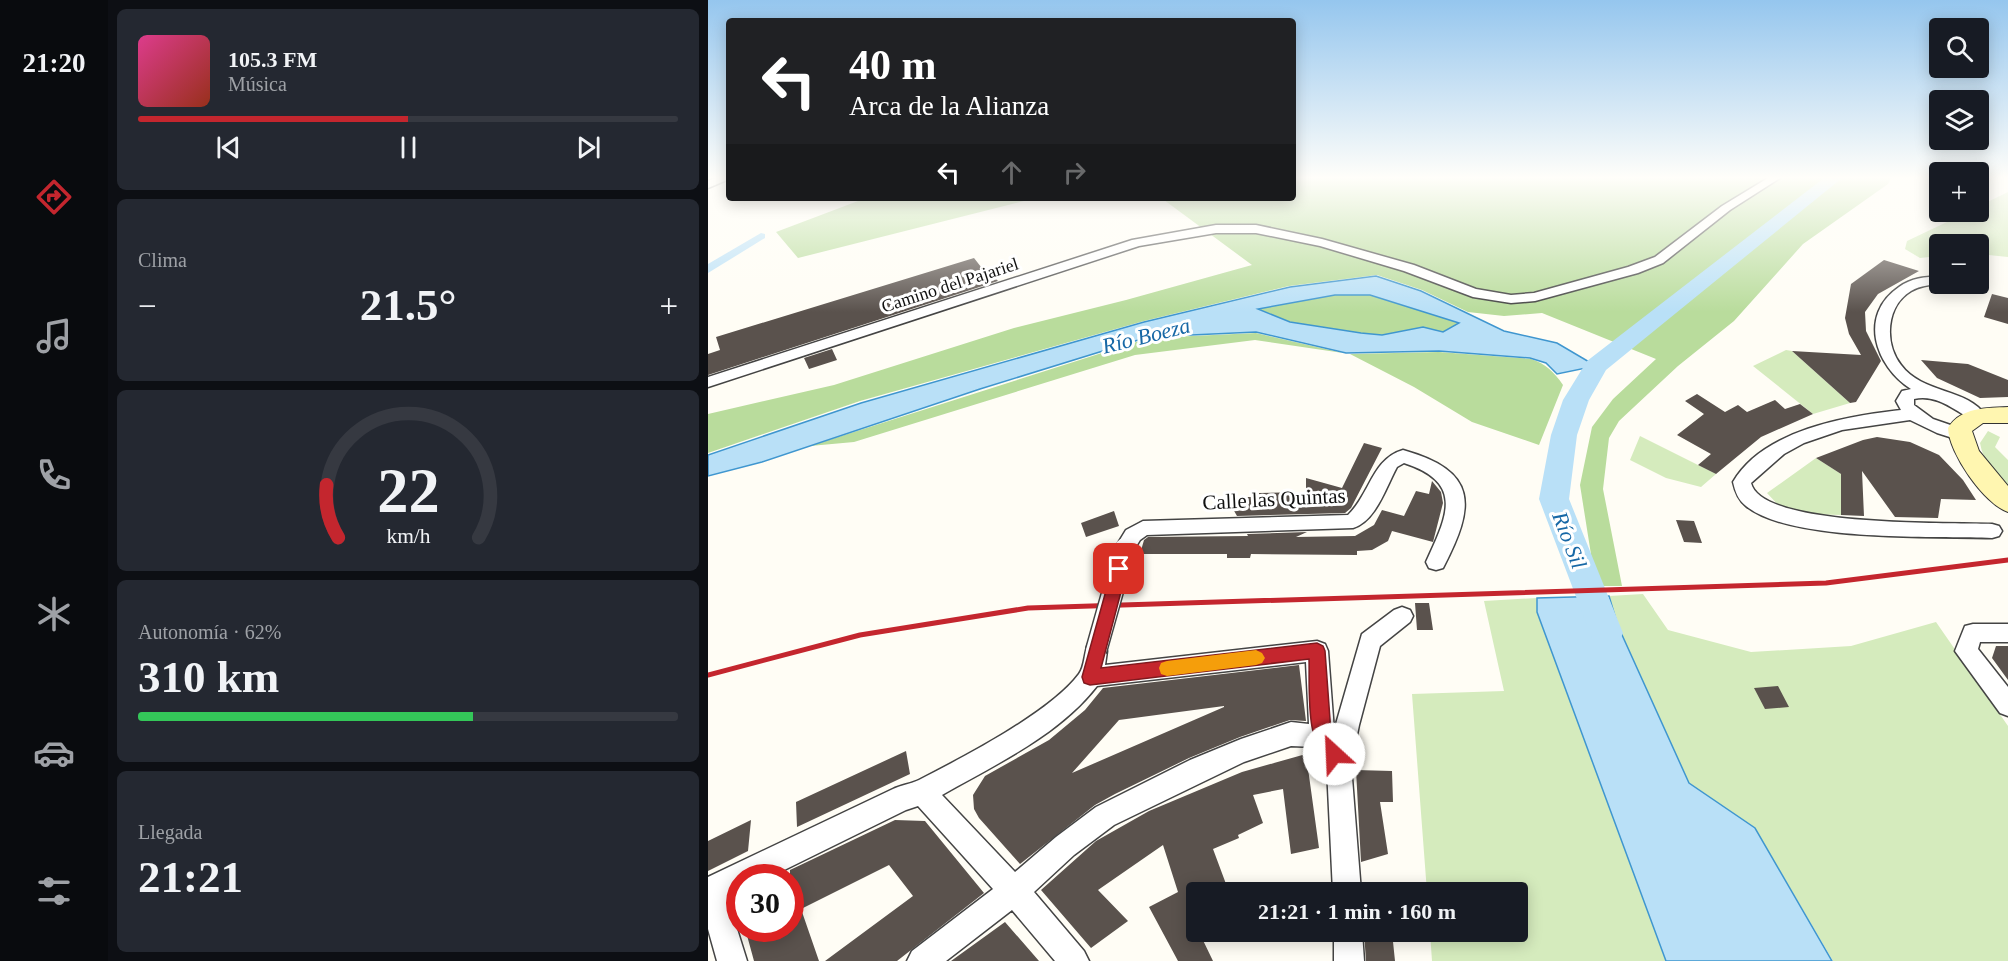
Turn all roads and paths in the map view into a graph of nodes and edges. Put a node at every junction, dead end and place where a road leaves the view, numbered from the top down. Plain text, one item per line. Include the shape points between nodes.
1 (1707, 223) edge
2 (1929, 281) edge
3 (708, 382) edge
4 (1926, 391) junction
5 (1912, 414) junction
6 (2008, 415) edge
7 (1978, 416) junction
8 (1959, 434) junction
9 (2008, 502) edge
10 (1992, 531) dead end
11 (1436, 562) dead end
12 (1402, 616) dead end
13 (2008, 633) edge
14 (1090, 677) junction
15 (2008, 705) edge
16 (1322, 736) junction
17 (1339, 765) junction
18 (922, 792) junction
19 (1346, 882) edge
20 (1014, 891) junction
21 (710, 892) edge
22 (1348, 942) edge
23 (732, 961) edge
24 (922, 961) edge
25 (1074, 961) edge
26 (1349, 961) edge

1 - 3 street, Camino del Pajariel via 1659,260 1535,297 1511,299 1473,293 1410,268 1257,229 1168,236
2 - 4 street via 1916,283 1895,296 1883,316 1882,342 1892,364 1906,379
4 - 5 street via 1908,395 1904,401
4 - 7 street via 1942,395
5 - 8 street
5 - 10 street via 1830,426 1800,436 1754,467 1742,482 1744,491 1752,501 1773,512 1827,525
6 - 7 street
7 - 8 street via 1964,424
8 - 9 street via 1973,461
11 - 14 street, Calle las Quintas, bridge via 1457,508 1453,483 1430,466 1403,456 1390,463 1364,511 1353,521 1143,528 1125,548
12 - 17 street via 1370,641
13 - 15 street via 1973,633 1966,651
14 - 16 street via 1317,651
14 - 18 street via 1070,700 1044,720
16 - 17 street
16 - 20 street via 1291,734 1240,751 1155,790 1105,816
17 - 19 street
18 - 20 street
18 - 21 street via 902,798
20 - 24 street
20 - 25 street
21 - 23 street
22 - 26 street

